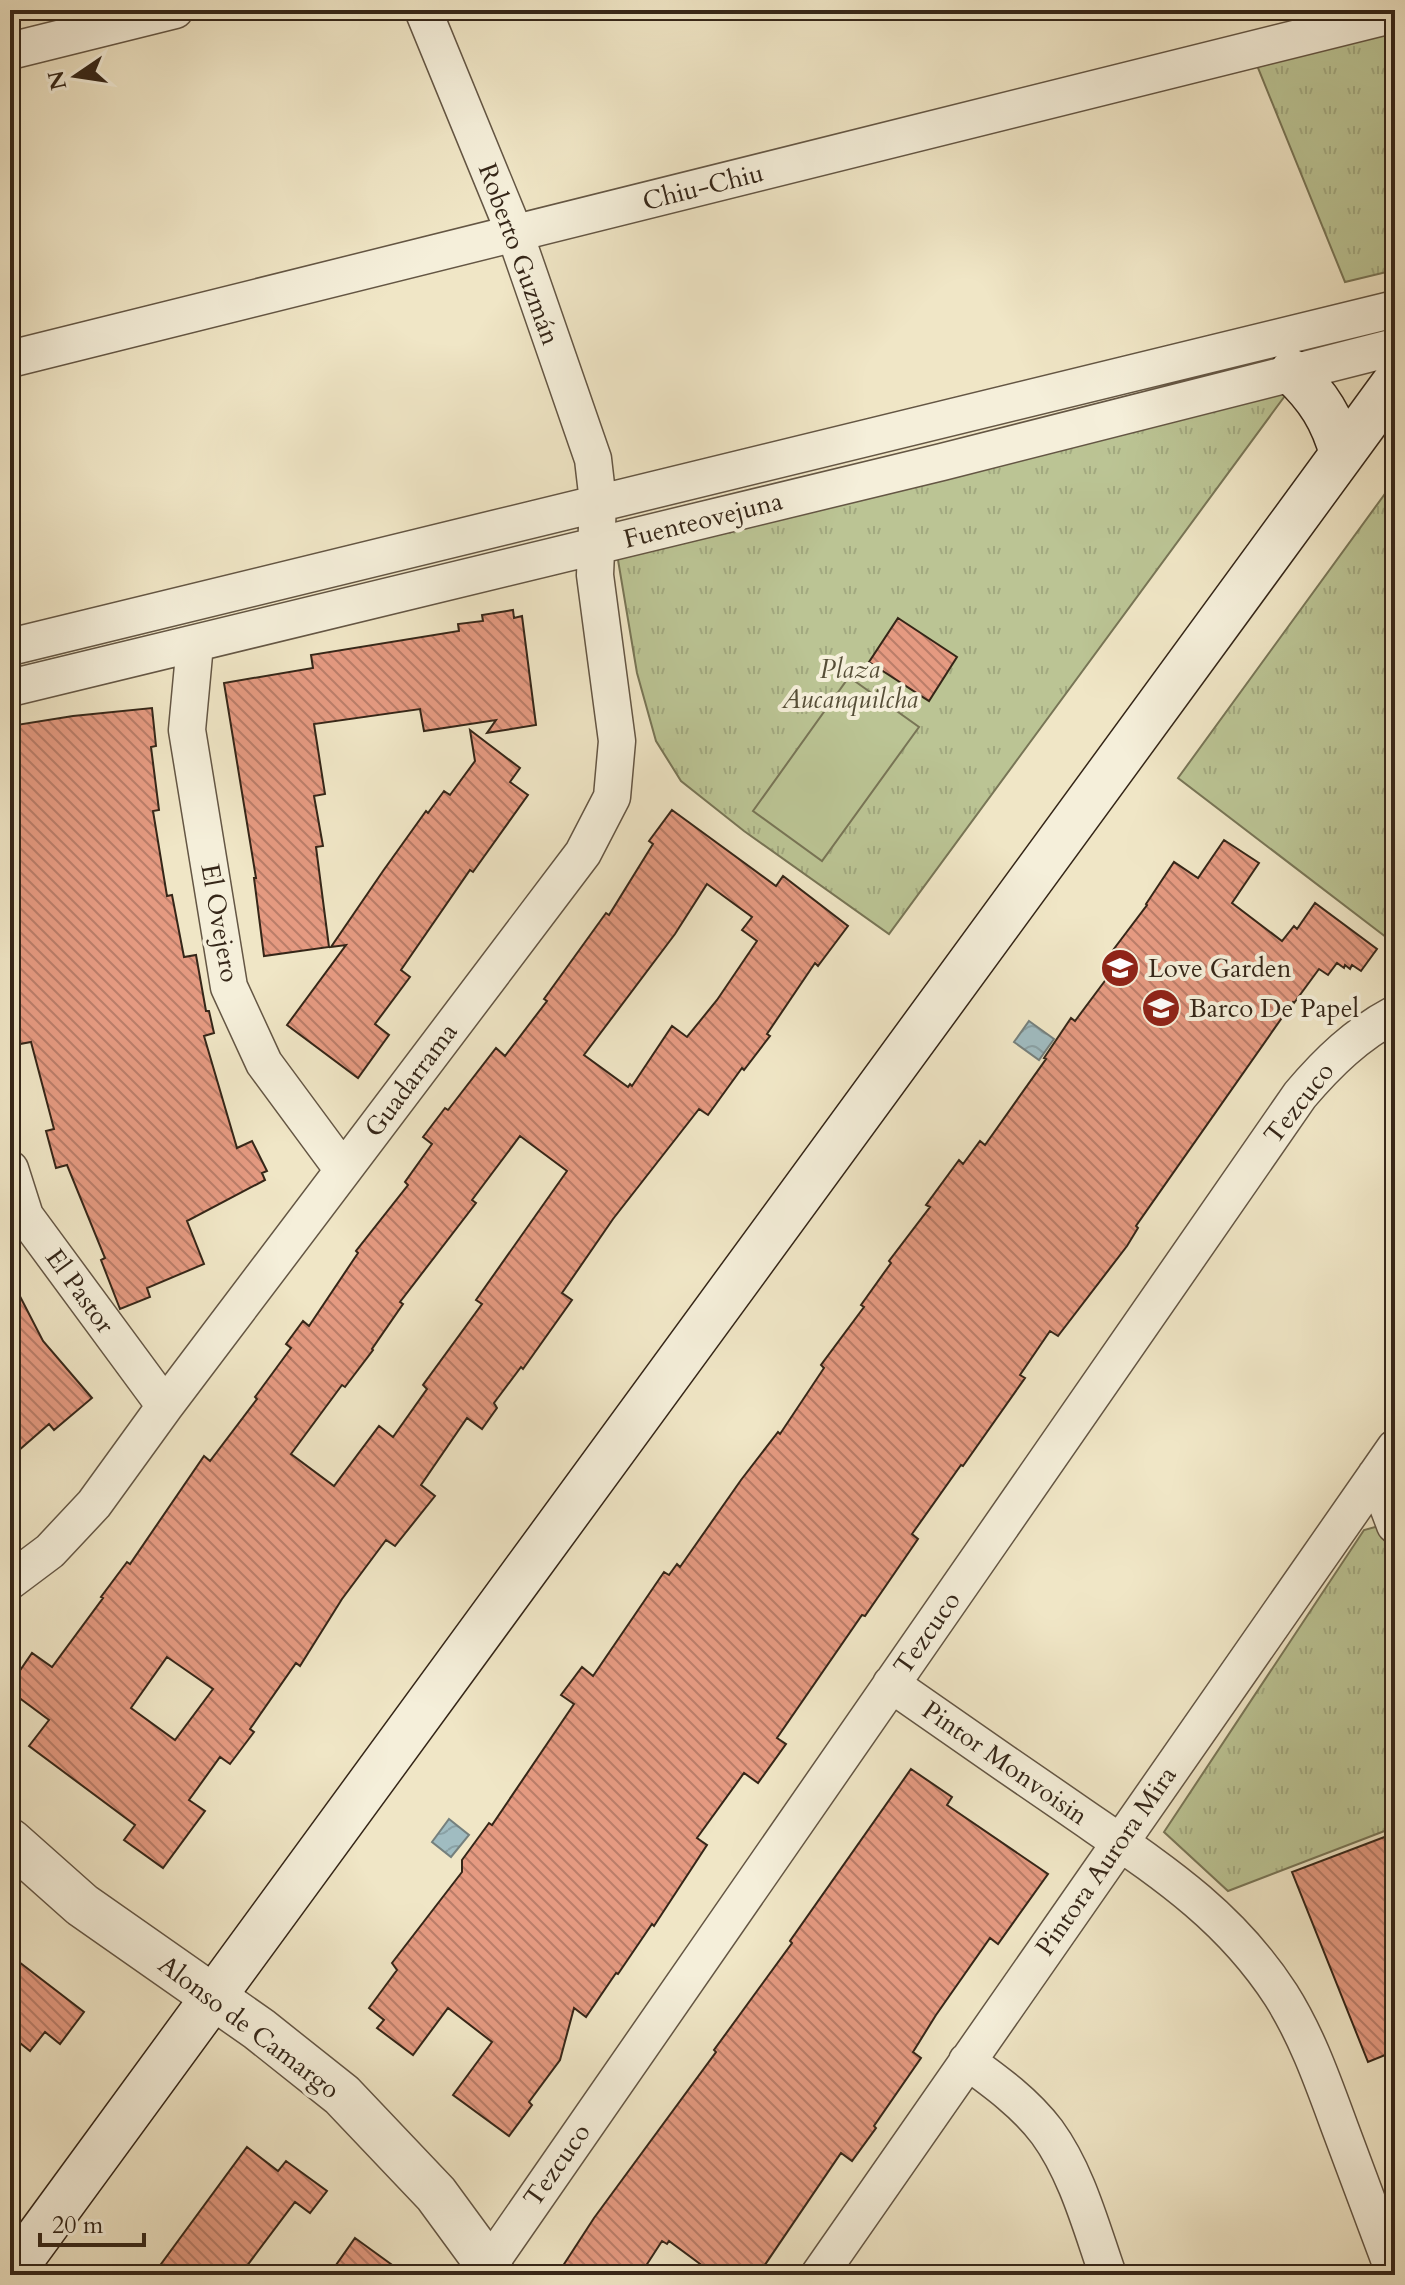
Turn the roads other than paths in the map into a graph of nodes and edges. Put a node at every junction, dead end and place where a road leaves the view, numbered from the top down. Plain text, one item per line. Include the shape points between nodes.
1 (175, 10) edge
2 (423, 10) edge
3 (1395, 14) edge
4 (10, 51) edge
5 (515, 234) junction
6 (1395, 309) edge
7 (1395, 347) edge
8 (10, 359) edge
9 (1292, 372) junction
10 (1395, 382) edge
11 (1342, 454) junction
12 (598, 502) junction
13 (597, 546) junction
14 (195, 644) junction
15 (10, 647) edge
16 (10, 688) edge
17 (1395, 1014) edge
18 (10, 1169) edge
19 (343, 1170) junction
20 (165, 1406) junction
21 (1386, 1462) edge
22 (1395, 1525) edge
23 (10, 1581) edge
24 (891, 1684) junction
25 (10, 1841) edge
26 (1119, 1842) junction
27 (213, 1996) junction
28 (967, 2061) junction
29 (488, 2272) edge
30 (10, 2275) edge
31 (819, 2275) edge
32 (1108, 2275) edge
33 (1395, 2275) edge

1 - 4 street
2 - 5 street, Roberto Guzmán
3 - 5 street, Chiu-Chiu
5 - 8 street, Chiu-Chiu
5 - 12 street, Roberto Guzmán via 593,459
6 - 12 street, Fuenteovejuna
7 - 9 street, Fuenteovejuna
9 - 11 main road via 1331,420
9 - 13 street, Fuenteovejuna
10 - 11 main road
11 - 27 main road
12 - 13 street, Guadarrama
12 - 15 street, Fuenteovejuna
13 - 14 street, Fuenteovejuna
13 - 19 street, Guadarrama via 595,575 617,741 612,797 583,853
14 - 16 street, Fuenteovejuna
14 - 19 street, El Ovejero via 187,730 229,987 264,1063
17 - 24 street, Tezcuco via 1350,1044 1300,1095
18 - 20 street, El Pastor via 25,1216
19 - 20 street, Guadarrama
20 - 23 street, Guadarrama via 73,1528
21 - 22 street
21 - 26 street, Pintora Aurora Mira
24 - 26 street, Pintor Monvoisin
24 - 29 street, Tezcuco
25 - 27 main road, Alonso de Camargo via 82,1905
26 - 28 street, Pintora Aurora Mira
26 - 33 street, Pintor Monvoisin via 1210,1910 1281,1996 1322,2080
27 - 29 main road, Alonso de Camargo via 342,2095 436,2194
27 - 30 main road
28 - 31 street, Pintora Aurora Mira
28 - 32 street via 1046,2130 1069,2170

